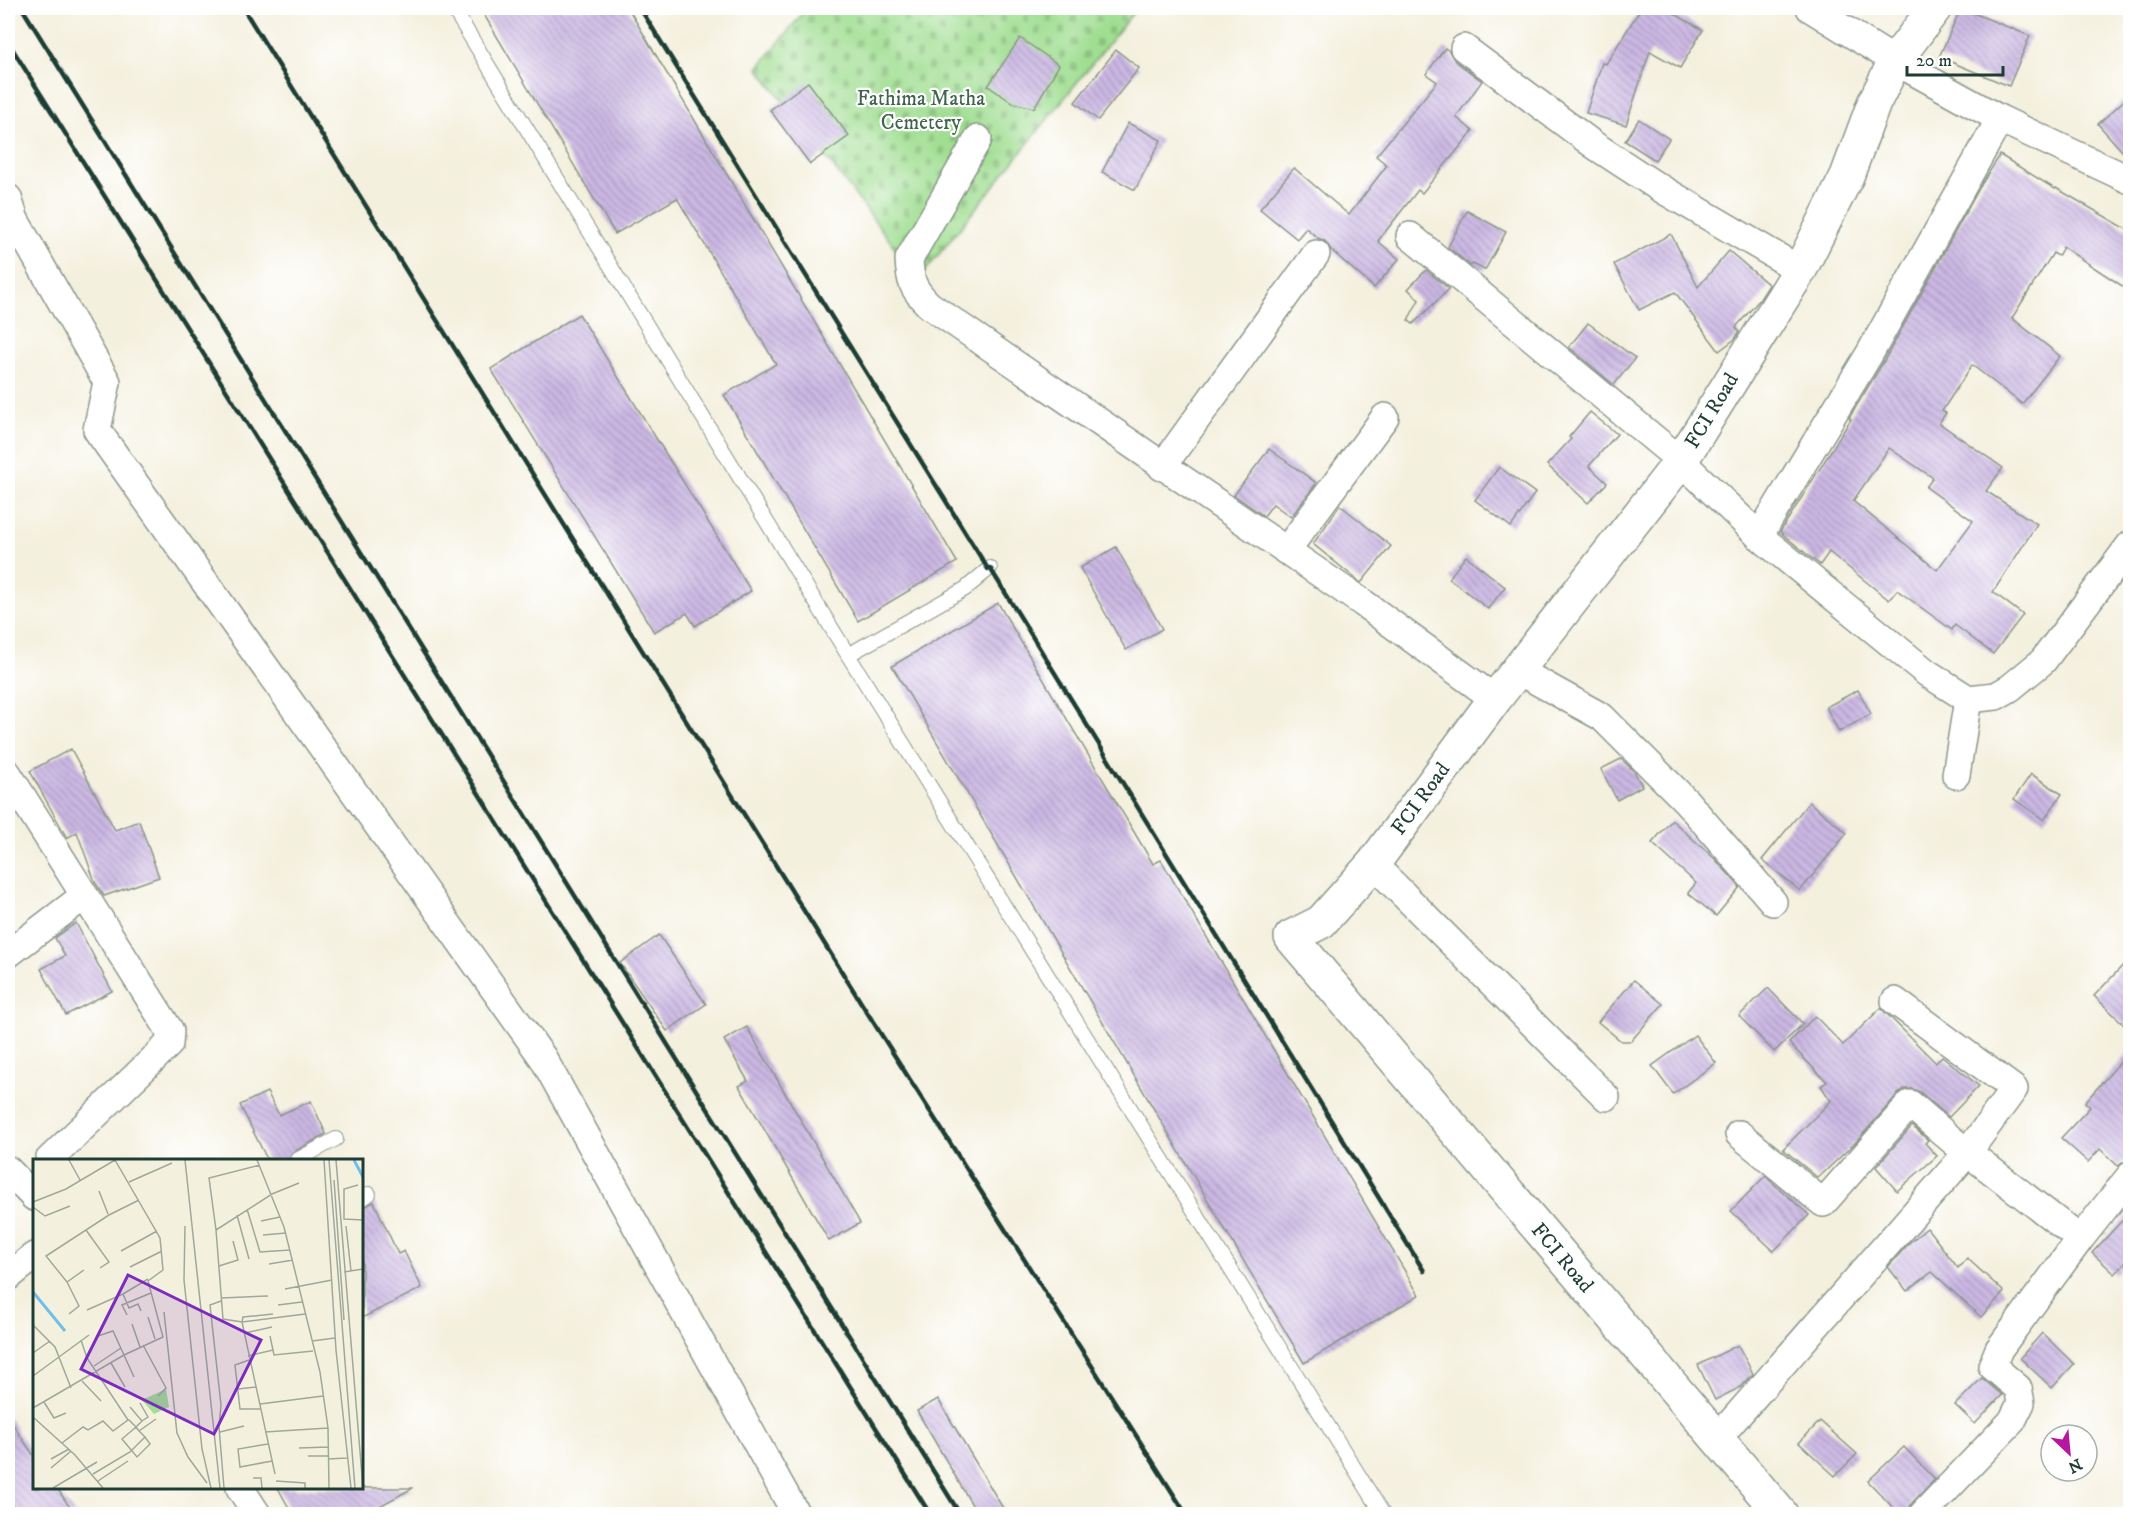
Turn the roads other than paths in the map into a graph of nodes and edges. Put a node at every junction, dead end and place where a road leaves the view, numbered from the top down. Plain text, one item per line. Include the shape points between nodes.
1 (453, 8) edge
2 (1810, 8) edge
3 (1935, 8) edge
4 (1464, 48) dead end
5 (1895, 61) junction
6 (2000, 119) junction
7 (978, 139) dead end
8 (2130, 180) edge
9 (8, 198) edge
10 (1410, 236) dead end
11 (1316, 254) dead end
12 (1800, 270) junction
13 (1385, 417) dead end
14 (1681, 461) junction
15 (1162, 467) junction
16 (1759, 536) junction
17 (2130, 545) edge
18 (1286, 551) junction
19 (990, 568) dead end
20 (848, 656) junction
21 (1517, 670) junction
22 (1494, 699) junction
23 (1968, 699) junction
24 (8, 774) edge
25 (1956, 775) dead end
26 (1373, 864) junction
27 (84, 896) junction
28 (1773, 902) dead end
29 (8, 954) edge
30 (1895, 1000) dead end
31 (1606, 1097) dead end
32 (1739, 1134) dead end
33 (336, 1139) dead end
34 (1968, 1152) junction
35 (51, 1159) edge
36 (301, 1159) edge
37 (2130, 1176) edge
38 (2080, 1239) junction
39 (33, 1257) edge
40 (8, 1278) edge
41 (1716, 1440) junction
42 (796, 1515) edge
43 (1383, 1515) edge
44 (1781, 1515) edge
45 (1923, 1515) edge

1 - 20 lane
2 - 5 street
3 - 5 street, FCI Road
4 - 12 street via 1602,151
5 - 6 street
5 - 12 street, FCI Road via 1874,103 1847,176
6 - 8 street
6 - 16 street via 1870,353
7 - 15 street via 909,259 910,278 917,293
9 - 42 street via 15,220 107,382 97,430 543,1058
10 - 14 street
11 - 15 street
12 - 14 street, FCI Road
13 - 18 street
14 - 16 street
14 - 21 street, FCI Road
15 - 18 street
16 - 23 street via 1927,673
17 - 23 street via 2043,660 1996,696
18 - 22 street
19 - 20 lane via 965,589
20 - 43 lane
21 - 22 street, FCI Road
21 - 28 street via 1602,717 1686,801
22 - 26 street, FCI Road
23 - 25 street
24 - 27 street
26 - 31 street
26 - 41 street, FCI Road via 1321,922 1291,937
27 - 29 street
27 - 35 street via 170,1032 169,1044
30 - 34 street via 2014,1089
32 - 34 street via 1823,1203 1910,1104
33 - 36 lane
34 - 38 street
34 - 41 street
37 - 38 street
38 - 45 street via 1999,1349 1992,1366 2018,1388 2021,1403 2012,1420
39 - 40 street
41 - 44 street, FCI Road

